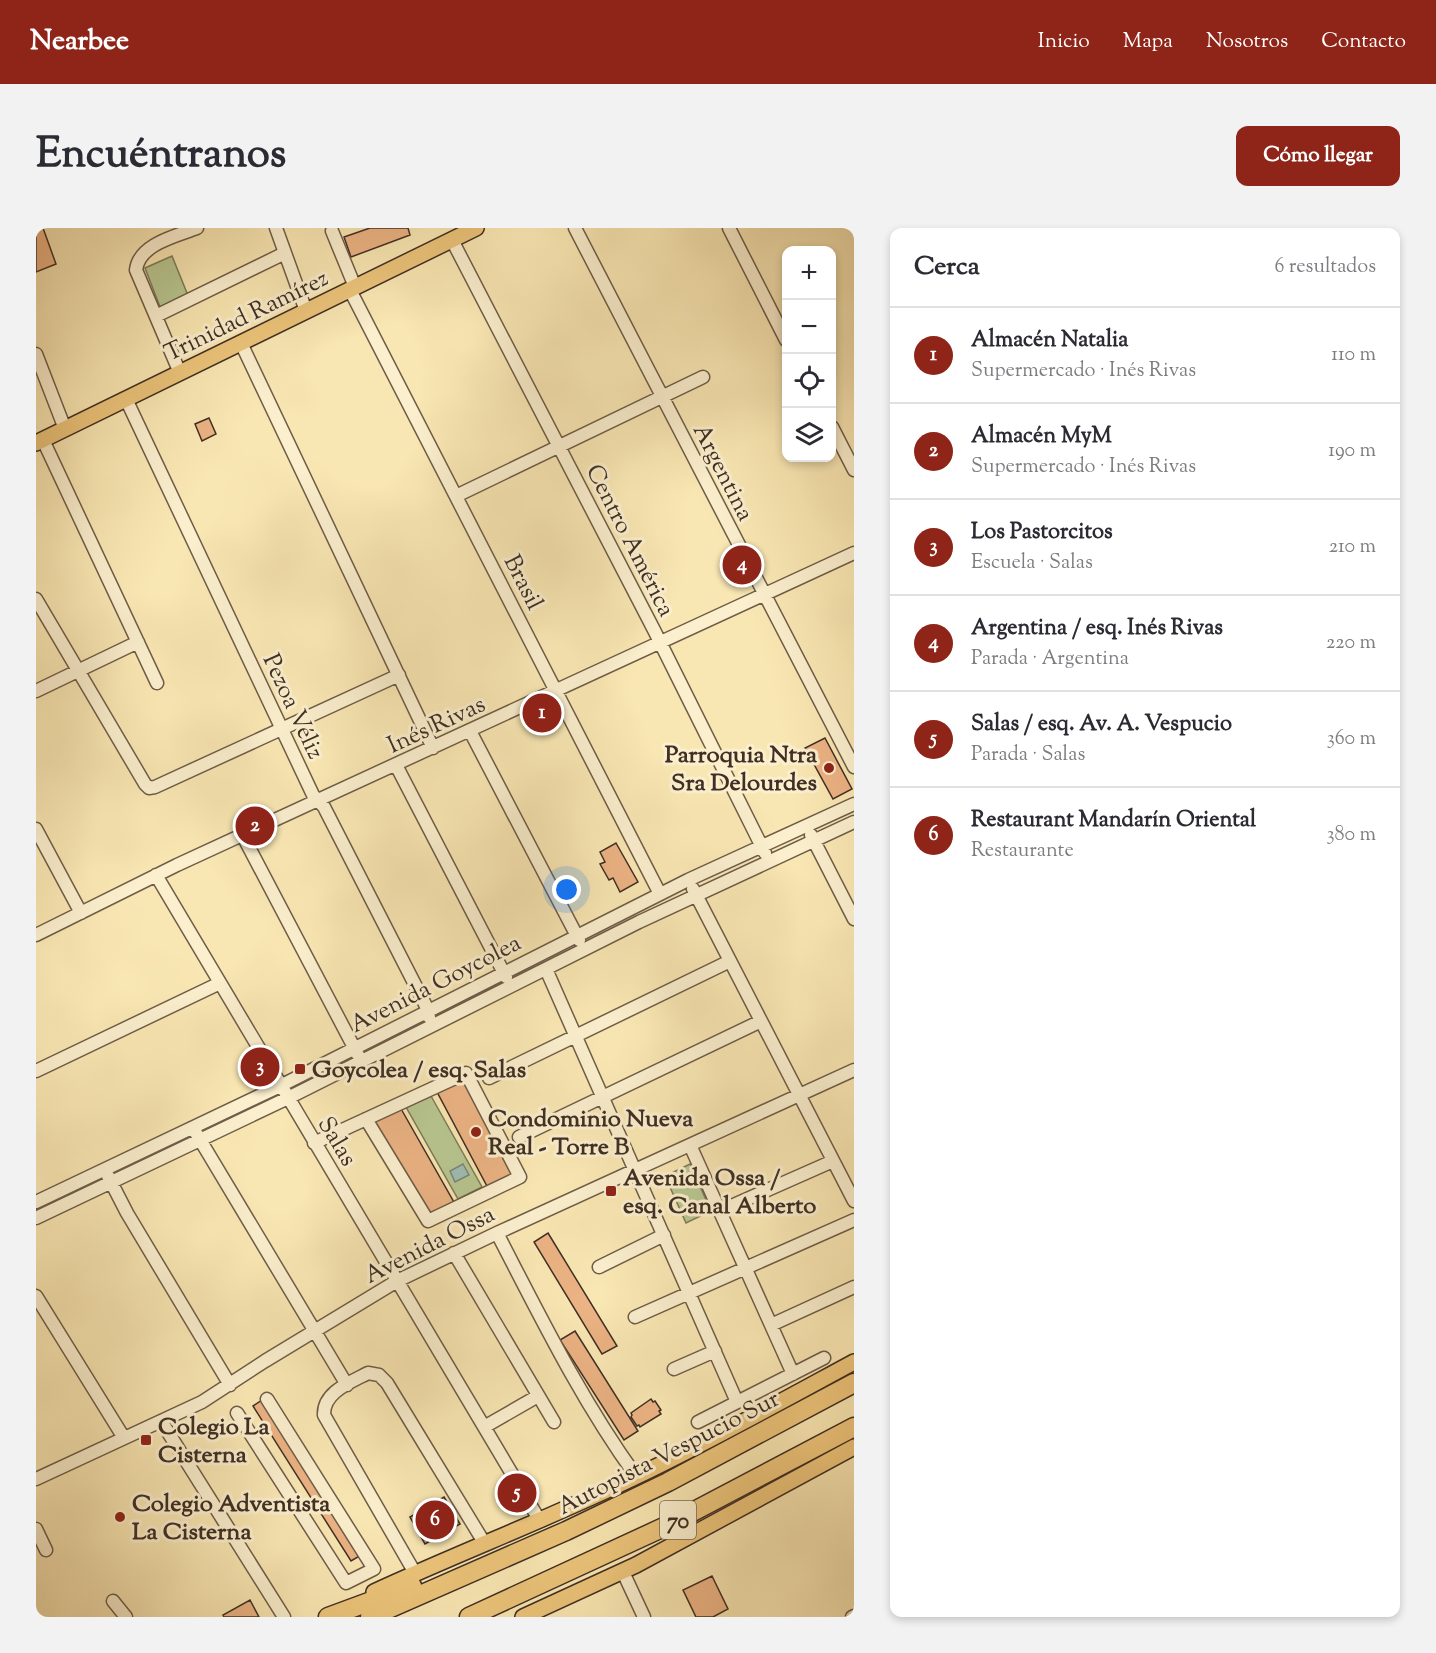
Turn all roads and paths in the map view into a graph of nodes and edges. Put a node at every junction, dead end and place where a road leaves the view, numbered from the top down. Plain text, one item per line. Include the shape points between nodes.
1 (197, 228) edge
2 (276, 228) edge
3 (476, 228) edge
4 (575, 228) edge
5 (729, 228) edge
6 (332, 231) dead end
7 (452, 240) junction
8 (285, 253) junction
9 (353, 288) junction
10 (306, 311) junction
11 (156, 316) junction
12 (782, 332) edge
13 (241, 343) junction
14 (36, 354) edge
15 (180, 373) junction
16 (703, 377) dead end
17 (662, 397) junction
18 (126, 399) junction
19 (65, 429) junction
20 (836, 436) edge
21 (39, 442) edge
22 (559, 446) junction
23 (854, 470) edge
24 (456, 496) junction
25 (854, 553) edge
26 (764, 595) junction
27 (36, 599) edge
28 (138, 642) junction
29 (661, 642) junction
30 (78, 671) junction
31 (399, 675) junction
32 (157, 683) dead end
33 (36, 691) edge
34 (556, 691) junction
35 (282, 729) junction
36 (470, 731) junction
37 (433, 748) junction
38 (396, 765) junction
39 (854, 767) edge
40 (318, 801) junction
41 (854, 804) edge
42 (854, 822) edge
43 (806, 826) junction
44 (36, 829) edge
45 (243, 836) junction
46 (814, 841) junction
47 (762, 846) junction
48 (769, 862) junction
49 (156, 875) junction
50 (688, 880) junction
51 (660, 894) junction
52 (696, 895) junction
53 (81, 913) junction
54 (854, 919) edge
55 (36, 935) edge
56 (577, 935) junction
57 (584, 950) junction
58 (730, 961) junction
59 (546, 969) junction
60 (503, 972) junction
61 (220, 983) junction
62 (511, 987) junction
63 (428, 1010) junction
64 (761, 1022) junction
65 (431, 1027) junction
66 (575, 1036) junction
67 (354, 1048) junction
68 (361, 1062) junction
69 (854, 1070) edge
70 (36, 1071) edge
71 (489, 1078) dead end
72 (280, 1086) junction
73 (800, 1096) junction
74 (602, 1097) junction
75 (288, 1098) junction
76 (366, 1119) junction
77 (194, 1128) junction
78 (519, 1137) dead end
79 (200, 1140) junction
80 (314, 1143) junction
81 (690, 1145) junction
82 (833, 1161) junction
83 (105, 1169) junction
84 (634, 1170) junction
85 (111, 1182) junction
86 (854, 1201) edge
87 (36, 1202) edge
88 (720, 1211) junction
89 (36, 1218) edge
90 (854, 1220) edge
91 (496, 1233) junction
92 (664, 1235) junction
93 (454, 1253) junction
94 (599, 1267) dead end
95 (745, 1268) junction
96 (397, 1281) junction
97 (854, 1287) edge
98 (689, 1292) junction
99 (36, 1296) edge
100 (635, 1317) dead end
101 (771, 1325) junction
102 (314, 1331) junction
103 (715, 1351) junction
104 (824, 1358) dead end
105 (854, 1362) edge
106 (675, 1369) dead end
107 (793, 1374) junction
108 (854, 1383) edge
109 (230, 1385) junction
110 (347, 1385) junction
111 (538, 1396) junction
112 (267, 1399) dead end
113 (737, 1402) junction
114 (237, 1413) dead end
115 (161, 1421) junction
116 (554, 1422) dead end
117 (698, 1422) dead end
118 (484, 1427) junction
119 (854, 1427) edge
120 (124, 1438) junction
121 (854, 1447) edge
122 (636, 1476) junction
123 (36, 1479) edge
124 (540, 1521) junction
125 (36, 1529) edge
126 (566, 1531) junction
127 (485, 1544) junction
128 (46, 1550) dead end
129 (374, 1569) junction
130 (574, 1570) junction
131 (623, 1572) junction
132 (415, 1573) junction
133 (385, 1587) junction
134 (113, 1600) dead end
135 (126, 1617) edge
136 (284, 1617) edge
137 (320, 1617) edge
138 (328, 1617) edge
139 (370, 1617) edge
140 (469, 1617) edge
141 (483, 1617) edge
142 (523, 1617) edge
143 (644, 1617) edge

1 - 11 street via 156,244 137,261 136,270
2 - 8 street
3 - 7 main road, Trinidad Ramírez
4 - 17 street, Argentina
5 - 12 street
6 - 9 street, Brasil
7 - 9 main road, Trinidad Ramírez
7 - 22 street, Centro América
8 - 10 street
8 - 11 street
9 - 10 main road, Trinidad Ramírez
9 - 24 street, Brasil
10 - 13 main road, Trinidad Ramírez
11 - 15 street
13 - 15 main road, Trinidad Ramírez
13 - 31 street
14 - 19 street
15 - 18 main road, Trinidad Ramírez
16 - 17 street
17 - 22 street
17 - 26 street, Argentina
18 - 19 main road, Trinidad Ramírez
18 - 35 street, Pezoa Véliz
19 - 21 main road, Trinidad Ramírez
20 - 23 street
21 - 28 street
22 - 24 street
22 - 29 street, Centro América
24 - 34 street, Brasil
25 - 26 street, Inés Rivas
26 - 29 street, Inés Rivas
26 - 39 street, Argentina
27 - 30 street
28 - 30 street
28 - 32 street
29 - 34 street, Inés Rivas
29 - 47 street, Centro América
30 - 33 street
30 - 35 street via 149,788
31 - 35 street
31 - 37 street
34 - 36 street, Inés Rivas
34 - 51 street, Brasil
35 - 40 street, Pezoa Véliz
36 - 37 street, Inés Rivas
36 - 56 street
37 - 38 street, Inés Rivas
38 - 40 street, Inés Rivas
38 - 60 street
40 - 45 street, Inés Rivas
40 - 63 street, Pezoa Véliz
41 - 43 street, Avenida Goycolea
42 - 46 street, Avenida Goycolea
43 - 46 street
43 - 47 street, Avenida Goycolea
44 - 53 street
45 - 49 street, Inés Rivas
45 - 67 street
46 - 48 street, Avenida Goycolea
46 - 54 street
47 - 48 street, Centro América
47 - 50 street, Avenida Goycolea
48 - 52 street, Avenida Goycolea
49 - 53 street, Inés Rivas
49 - 61 street, Salas
50 - 51 street, Avenida Goycolea
50 - 52 street
51 - 56 street, Avenida Goycolea
52 - 57 street, Avenida Goycolea
52 - 58 street
53 - 55 street, Inés Rivas
56 - 57 street
56 - 60 street, Avenida Goycolea
57 - 59 street, Avenida Goycolea
58 - 64 street
58 - 66 street
59 - 62 street, Avenida Goycolea
59 - 66 street
60 - 62 street
60 - 63 street, Avenida Goycolea
61 - 70 street
61 - 72 street, Salas
62 - 65 street, Avenida Goycolea
63 - 65 street, Pezoa Véliz
63 - 67 street, Avenida Goycolea
64 - 73 street
64 - 74 street
65 - 68 street, Avenida Goycolea
66 - 71 street
66 - 74 street
67 - 68 street
67 - 72 street, Avenida Goycolea
68 - 75 street, Avenida Goycolea
69 - 73 street, Avenida Ossa
72 - 75 street, Salas
72 - 77 street, Avenida Goycolea
73 - 81 street, Avenida Ossa
73 - 82 street
74 - 78 street
74 - 84 street
75 - 79 street, Avenida Goycolea
75 - 80 street, Salas
76 - 76 street via 466,1073 520,1177 428,1221
76 - 80 street
77 - 79 street
77 - 83 street, Avenida Goycolea
79 - 85 street, Avenida Goycolea
79 - 102 street
80 - 96 street, Salas
81 - 84 street, Avenida Ossa
81 - 88 street
82 - 86 street
82 - 88 street
83 - 85 street
83 - 87 street, Avenida Goycolea
84 - 91 street, Avenida Ossa
84 - 92 street
85 - 89 street, Avenida Goycolea
85 - 109 street
88 - 95 street
90 - 95 street
91 - 93 street, Avenida Ossa
91 - 122 street via 597,1421
92 - 94 street
92 - 98 street
93 - 96 street, Avenida Ossa
93 - 111 street
95 - 98 street
95 - 101 street
96 - 102 street, Avenida Ossa
96 - 118 street, Salas
97 - 101 street
98 - 100 street
98 - 103 street
99 - 120 street
101 - 107 street
102 - 109 street, Avenida Ossa
102 - 110 street
103 - 106 street
103 - 113 street
104 - 107 street
105 - 122 main road
107 - 113 street
108 - 126 highway, Autopista Vespucio Sur / 70 via 668,1482
109 - 115 street, Avenida Ossa
110 - 127 street via 369,1373 384,1378
110 - 132 street via 326,1401 324,1415
111 - 116 street
111 - 118 street
112 - 129 street
113 - 117 street
114 - 129 street via 346,1583
115 - 120 street, Avenida Ossa
115 - 136 street
118 - 124 street, Salas
119 - 130 highway, 70
120 - 123 street, Avenida Ossa
121 - 131 main road
122 - 124 main road
124 - 127 main road
125 - 128 street
126 - 138 highway
126 - 139 highway, Autopista Vespucio Sur / 70
127 - 132 main road
129 - 133 street
130 - 140 highway, 70
130 - 141 highway
131 - 142 main road
131 - 143 street
132 - 133 main road
133 - 137 main road
134 - 135 street

